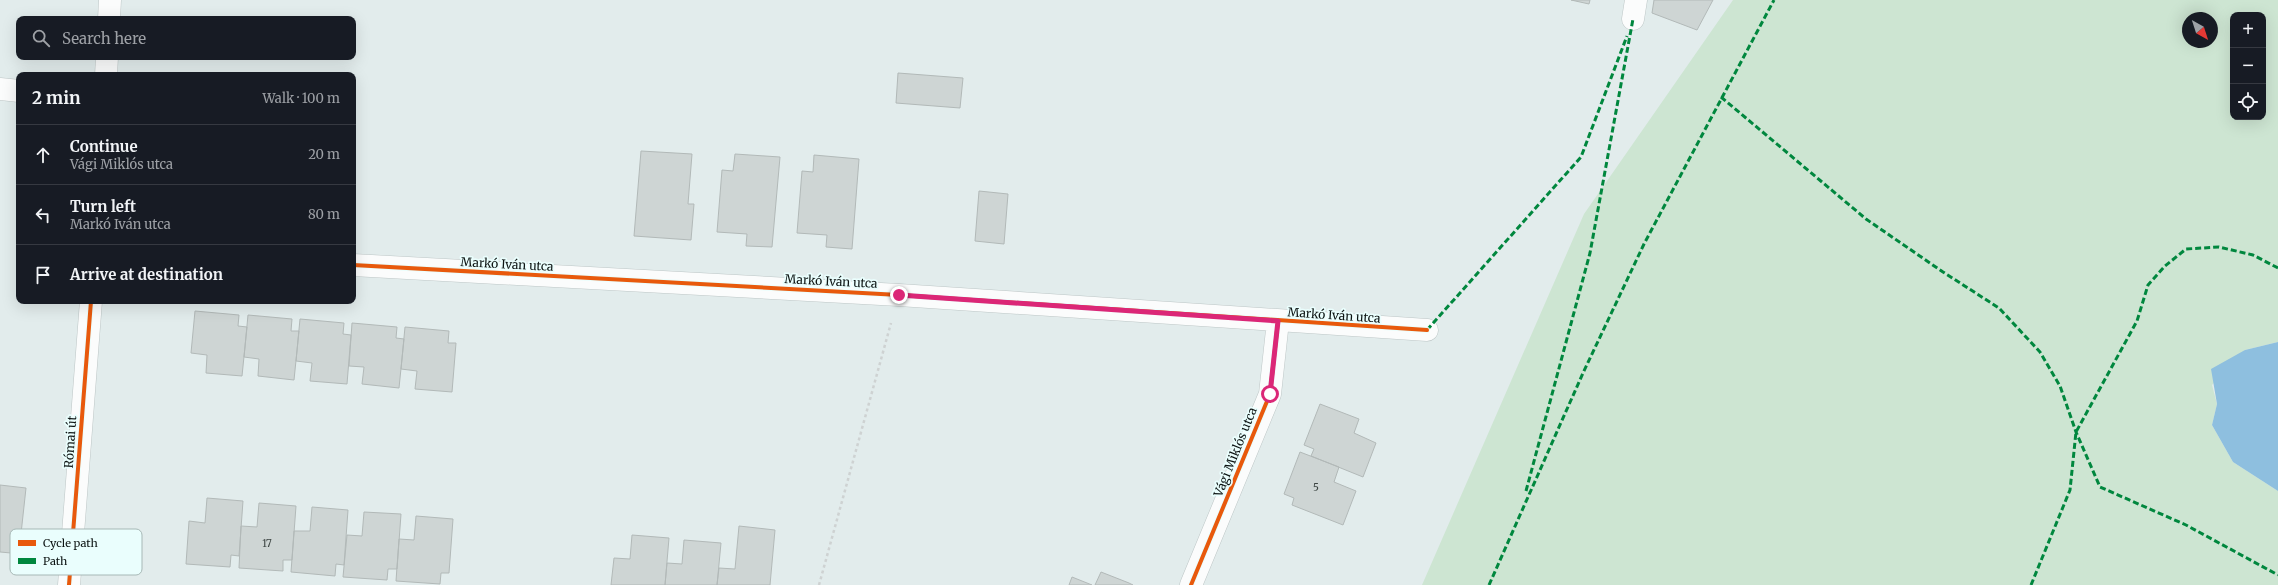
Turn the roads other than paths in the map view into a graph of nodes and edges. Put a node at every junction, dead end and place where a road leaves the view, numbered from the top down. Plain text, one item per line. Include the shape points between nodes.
1 (110, 0) edge
2 (109, 16) edge
3 (106, 60) edge
4 (106, 72) edge
5 (0, 89) edge
6 (16, 91) edge
7 (356, 265) edge
8 (91, 304) edge
9 (1278, 321) junction
10 (1427, 330) dead end
11 (73, 529) edge
12 (69, 575) edge
13 (68, 585) edge
14 (1191, 585) edge

1 - 2 street
3 - 4 street
5 - 6 street
7 - 9 street, Markó Iván utca via 899,295
8 - 11 street, Római út
9 - 10 street, Markó Iván utca
9 - 14 street, Vági Miklós utca via 1270,394
12 - 13 street, Római út

